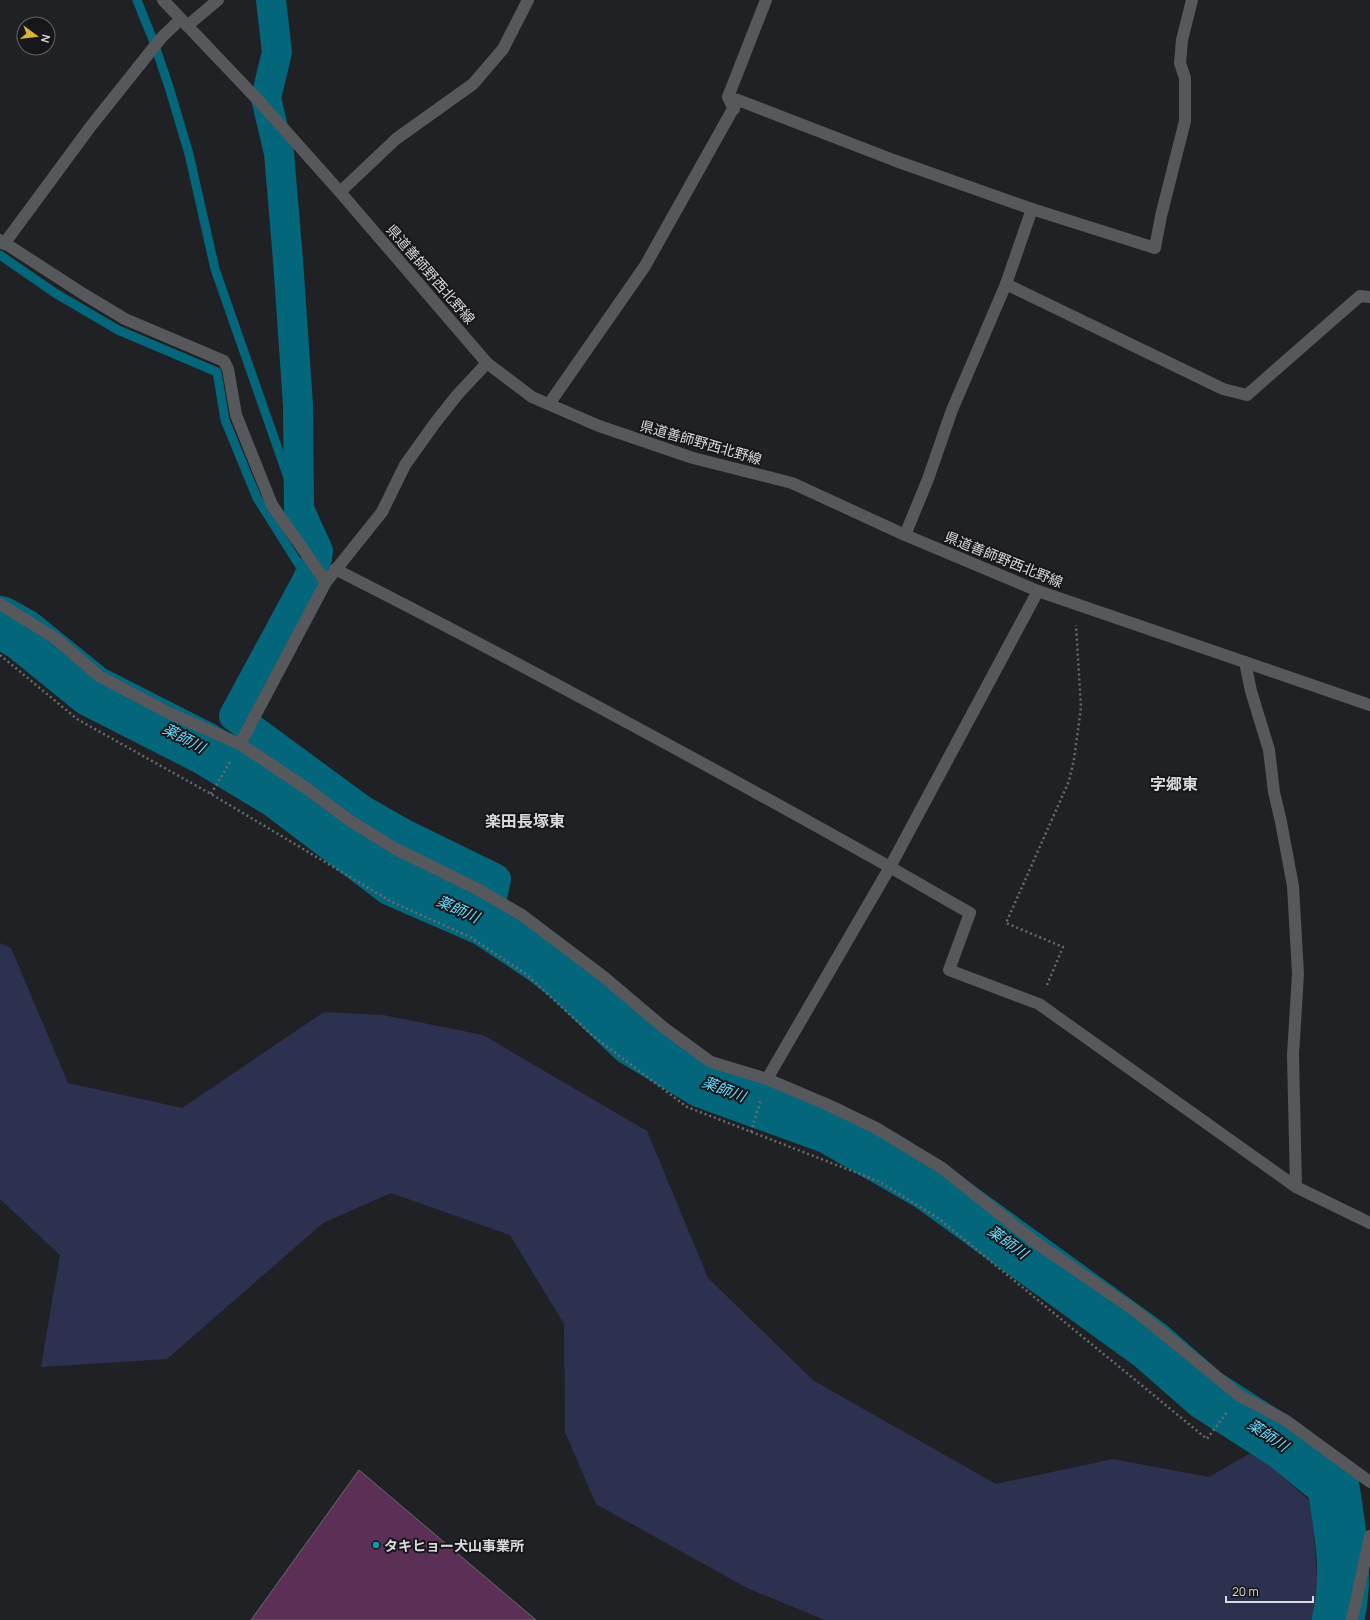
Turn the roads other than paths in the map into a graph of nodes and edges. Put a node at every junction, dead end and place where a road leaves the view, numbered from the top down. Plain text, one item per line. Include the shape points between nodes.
1 (163, 0) edge
2 (218, 0) edge
3 (528, 0) edge
4 (766, 0) edge
5 (1192, 0) edge
6 (184, 22) junction
7 (734, 108) junction
8 (340, 192) junction
9 (1032, 209) junction
10 (2, 242) edge
11 (1006, 284) junction
12 (1370, 297) edge
13 (487, 363) junction
14 (549, 404) junction
15 (905, 535) junction
16 (335, 569) junction
17 (326, 582) junction
18 (1038, 590) junction
19 (0, 604) edge
20 (1245, 662) junction
21 (1370, 705) edge
22 (240, 744) junction
23 (890, 867) junction
24 (766, 1079) junction
25 (1296, 1187) junction
26 (1370, 1223) edge
27 (1370, 1482) edge
28 (1370, 1536) edge
29 (1352, 1620) edge

1 - 6 street, 県道善師野西北野線
2 - 6 street
3 - 8 street via 503,49 473,84 396,140
4 - 7 street via 728,97
5 - 9 street via 1182,40 1180,63 1185,78 1185,121 1160,216 1155,248
6 - 8 street, 県道善師野西北野線
6 - 10 street via 162,37
7 - 9 street via 738,100 896,161
7 - 14 street via 645,266
8 - 13 street, 県道善師野西北野線
9 - 11 street
10 - 17 street via 125,319 224,360 236,415 272,505
11 - 12 street via 1223,389 1247,395 1360,296
11 - 15 street via 952,410
13 - 14 street, 県道善師野西北野線 via 532,397
13 - 16 street via 435,423 405,465 382,512
14 - 15 street, 県道善師野西北野線 via 599,426 693,458 792,483
15 - 18 street, 県道善師野西北野線
16 - 17 street
16 - 23 street via 634,726
17 - 22 street
18 - 20 street, 県道善師野西北野線
18 - 23 street
19 - 22 street via 55,638 99,676 170,713
20 - 21 street, 県道善師野西北野線
20 - 25 street via 1269,750 1274,792 1293,886 1298,974 1293,1055
22 - 24 street via 394,848 479,890 522,915 711,1062
23 - 24 street
23 - 25 street via 970,914 948,970 1039,1004
24 - 27 street via 876,1128 942,1168 1035,1242 1137,1312 1240,1396 1285,1420
25 - 26 street
28 - 29 street

